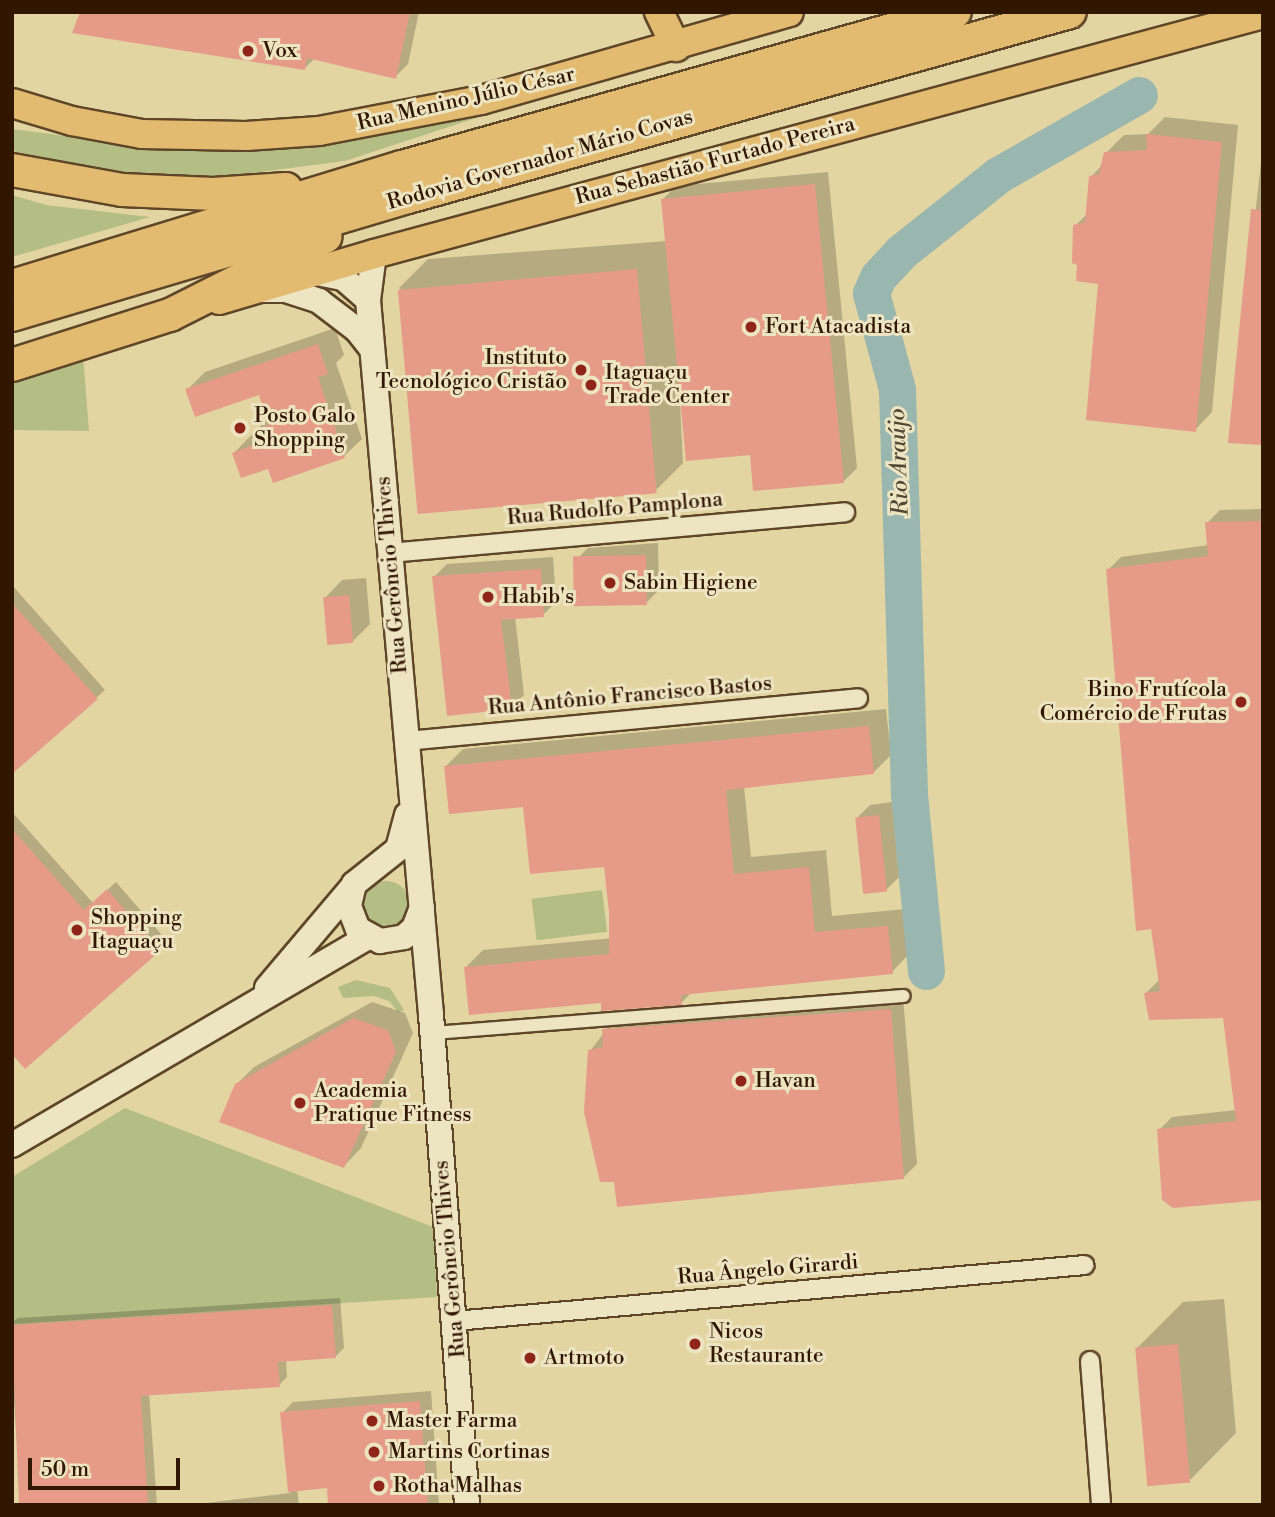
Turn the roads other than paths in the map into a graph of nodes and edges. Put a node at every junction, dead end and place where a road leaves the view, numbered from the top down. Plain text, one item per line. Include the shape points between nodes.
1 (659, 12) edge
2 (789, 12) edge
3 (955, 12) edge
4 (1070, 12) edge
5 (1263, 14) edge
6 (676, 47) junction
7 (12, 103) edge
8 (12, 115) edge
9 (72, 121) junction
10 (12, 170) edge
11 (340, 186) junction
12 (408, 197) junction
13 (374, 254) junction
14 (312, 272) junction
15 (12, 286) edge
16 (254, 290) junction
17 (368, 300) junction
18 (12, 315) edge
19 (170, 315) junction
20 (372, 349) junction
21 (12, 365) edge
22 (845, 512) dead end
23 (390, 553) junction
24 (858, 698) dead end
25 (406, 741) junction
26 (411, 800) junction
27 (363, 878) junction
28 (421, 899) junction
29 (380, 939) junction
30 (904, 996) dead end
31 (257, 999) junction
32 (432, 1024) junction
33 (12, 1144) edge
34 (1085, 1265) dead end
35 (454, 1321) junction
36 (1090, 1361) dead end
37 (467, 1505) edge
38 (1101, 1505) edge

1 - 6 main road
2 - 6 main road, Rua Menino Júlio César
3 - 11 highway, Rodovia Governador Mário Covas
4 - 12 highway, Rodovia Governador Mário Covas
5 - 13 main road, Rua Sebastião Furtado Pereira
6 - 9 main road, Rua Menino Júlio César via 481,100 319,131 199,137 142,134
7 - 9 main road, Rua Menino Júlio César
8 - 9 main road
10 - 11 highway via 122,190 200,194
11 - 15 highway, Rodovia Governador Mário Covas
12 - 18 highway, Rodovia Governador Mário Covas
12 - 19 highway
13 - 14 main road, Rua Sebastião Furtado Pereira
13 - 17 main road, Rua Gerôncio Thives
14 - 16 main road, Rua Sebastião Furtado Pereira
14 - 17 main road via 343,278
16 - 19 main road, Rua Sebastião Furtado Pereira
16 - 20 main road via 286,290 319,301 358,330
17 - 20 main road, Rua Gerôncio Thives
19 - 21 highway
20 - 23 main road, Rua Gerôncio Thives
22 - 23 street, Rua Rudolfo Pamplona
23 - 25 main road, Rua Gerôncio Thives
24 - 25 street, Rua Antônio Francisco Bastos
25 - 26 main road, Rua Gerôncio Thives
26 - 27 main road via 398,849
26 - 28 main road, Rua Gerôncio Thives
27 - 28 main road via 399,870
27 - 29 main road via 349,906 352,919
27 - 31 main road
28 - 29 main road via 414,929
28 - 32 main road, Rua Gerôncio Thives
29 - 31 main road
29 - 32 main road via 407,950
30 - 32 street
31 - 33 main road
32 - 35 main road, Rua Gerôncio Thives
34 - 35 street, Rua Ângelo Girardi
35 - 37 main road, Rua Gerôncio Thives
36 - 38 street

